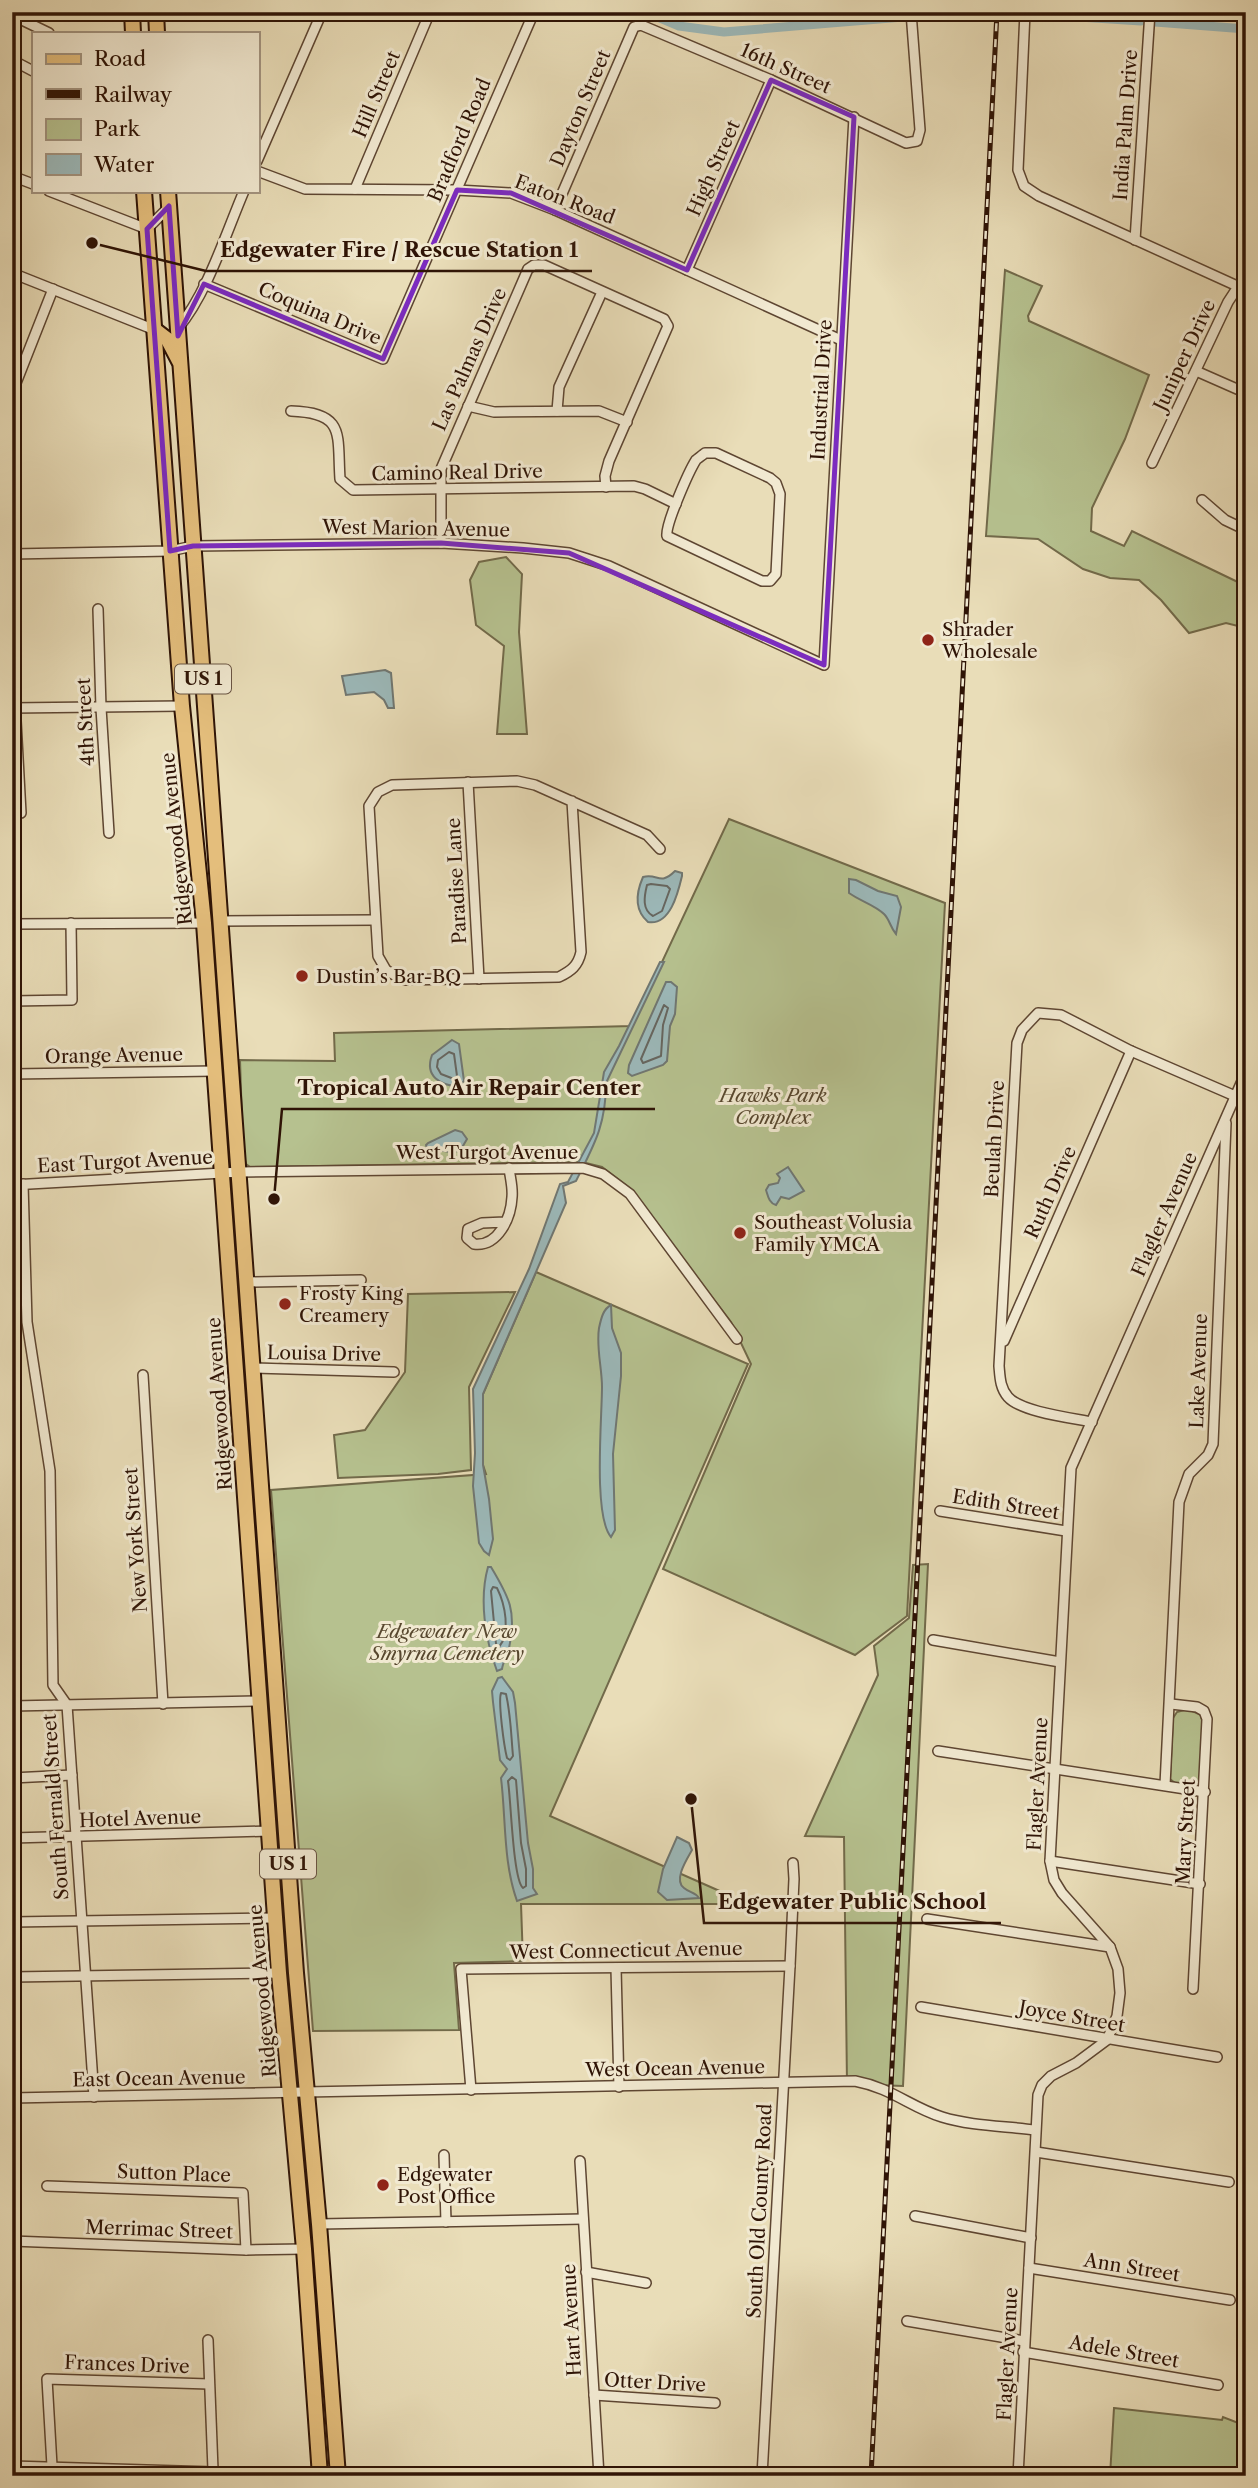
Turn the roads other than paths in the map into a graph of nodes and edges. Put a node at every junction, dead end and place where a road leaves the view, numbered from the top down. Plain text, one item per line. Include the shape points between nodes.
1 (131, 12) edge
2 (156, 12) edge
3 (322, 12) edge
4 (430, 12) edge
5 (534, 12) edge
6 (911, 12) edge
7 (1025, 12) edge
8 (1150, 12) edge
9 (12, 19) edge
10 (641, 25) joint
11 (47, 32) edge
12 (133, 32) edge
13 (157, 32) edge
14 (12, 60) edge
15 (32, 70) edge
16 (771, 80) junction
17 (854, 117) junction
18 (259, 156) edge
19 (259, 172) edge
20 (12, 176) edge
21 (32, 184) edge
22 (355, 189) junction
23 (457, 190) junction
24 (52, 192) edge
25 (144, 192) edge
26 (168, 192) edge
27 (244, 192) edge
28 (169, 206) junction
29 (555, 210) junction
30 (147, 229) junction
31 (1135, 240) junction
32 (1246, 261) edge
33 (687, 270) junction
34 (12, 272) edge
35 (204, 284) junction
36 (53, 289) junction
37 (1242, 289) edge
38 (602, 292) junction
39 (178, 328) junction
40 (155, 330) junction
41 (841, 340) junction
42 (383, 359) joint
43 (181, 365) junction
44 (1196, 371) junction
45 (14, 383) edge
46 (1246, 393) edge
47 (468, 406) junction
48 (292, 411) dead end
49 (556, 411) junction
50 (626, 422) junction
51 (13, 439) edge
52 (1152, 463) dead end
53 (606, 487) junction
54 (440, 489) junction
55 (1202, 500) dead end
56 (676, 504) junction
57 (1246, 530) edge
58 (441, 543) junction
59 (194, 545) junction
60 (170, 551) junction
61 (12, 554) edge
62 (98, 609) dead end
63 (12, 647) edge
64 (824, 665) joint
65 (182, 706) junction
66 (14, 708) edge
67 (101, 708) junction
68 (468, 782) junction
69 (572, 801) junction
70 (21, 814) dead end
71 (110, 833) dead end
72 (660, 849) dead end
73 (197, 858) junction
74 (375, 920) junction
75 (220, 921) junction
76 (71, 923) junction
77 (204, 923) junction
78 (12, 924) edge
79 (224, 978) junction
80 (479, 979) junction
81 (12, 1001) edge
82 (1131, 1051) junction
83 (215, 1071) junction
84 (1246, 1072) edge
85 (12, 1074) edge
86 (1235, 1096) junction
87 (1226, 1116) junction
88 (509, 1168) junction
89 (240, 1172) junction
90 (223, 1173) junction
91 (17, 1184) edge
92 (505, 1222) dead end
93 (230, 1274) junction
94 (362, 1280) dead end
95 (247, 1282) junction
96 (737, 1339) dead end
97 (1002, 1346) junction
98 (254, 1368) junction
99 (394, 1371) dead end
100 (143, 1375) dead end
101 (236, 1378) junction
102 (1092, 1422) junction
103 (262, 1481) junction
104 (940, 1511) dead end
105 (1066, 1531) junction
106 (251, 1570) junction
107 (933, 1640) dead end
108 (1060, 1662) junction
109 (276, 1687) junction
110 (163, 1704) junction
111 (260, 1704) junction
112 (1171, 1704) junction
113 (67, 1705) junction
114 (12, 1706) edge
115 (938, 1751) dead end
116 (1056, 1770) junction
117 (72, 1775) junction
118 (12, 1778) edge
119 (1165, 1785) junction
120 (1205, 1792) junction
121 (284, 1811) junction
122 (269, 1831) junction
123 (76, 1837) junction
124 (12, 1838) edge
125 (1050, 1861) junction
126 (793, 1864) dead end
127 (1200, 1884) junction
128 (275, 1918) junction
129 (927, 1919) dead end
130 (80, 1921) junction
131 (12, 1922) edge
132 (1110, 1947) junction
133 (790, 1966) junction
134 (616, 1968) junction
135 (279, 1973) junction
136 (85, 1976) junction
137 (12, 1977) edge
138 (1193, 1989) dead end
139 (921, 2007) dead end
140 (1107, 2040) junction
141 (1217, 2057) dead end
142 (782, 2083) junction
143 (619, 2087) junction
144 (471, 2090) junction
145 (290, 2093) junction
146 (307, 2093) junction
147 (94, 2097) junction
148 (12, 2098) edge
149 (1035, 2130) junction
150 (1035, 2152) junction
151 (444, 2155) dead end
152 (580, 2161) dead end
153 (1229, 2182) dead end
154 (47, 2186) dead end
155 (915, 2216) dead end
156 (583, 2219) junction
157 (446, 2222) junction
158 (319, 2224) junction
159 (1031, 2238) junction
160 (12, 2241) edge
161 (304, 2249) junction
162 (246, 2250) junction
163 (1029, 2268) junction
164 (586, 2272) junction
165 (646, 2283) dead end
166 (1230, 2300) dead end
167 (309, 2309) junction
168 (907, 2322) dead end
169 (208, 2340) dead end
170 (1024, 2341) junction
171 (1023, 2352) junction
172 (209, 2384) junction
173 (1218, 2385) dead end
174 (332, 2392) junction
175 (594, 2395) junction
176 (715, 2403) dead end
177 (52, 2466) junction
178 (16, 2469) edge
179 (213, 2470) junction
180 (320, 2476) edge
181 (338, 2476) edge
182 (598, 2476) edge
183 (762, 2476) edge
184 (1018, 2476) edge

1 - 12 main road
2 - 13 main road
3 - 18 street
4 - 22 street, Hill Street
5 - 23 street, Bradford Road
6 - 17 street, 16th Street via 920,130 917,141 906,143
7 - 31 street via 1018,170 1024,186
8 - 31 street, India Palm Drive
9 - 11 street
10 - 16 street, 16th Street
10 - 29 street, Dayton Street via 634,27
14 - 15 street
16 - 17 street, 16th Street
16 - 33 street, High Street
17 - 41 street, Industrial Drive
19 - 22 street, Eaton Road via 304,189
20 - 21 street
22 - 23 street, Eaton Road
23 - 29 street, Eaton Road via 511,193
23 - 42 street, Bradford Road
24 - 30 street
25 - 30 main road, Ridgewood Avenue / US 1
26 - 28 main road, Ridgewood Avenue / US 1
27 - 35 street
28 - 30 street
28 - 39 main road, Ridgewood Avenue / US 1
29 - 33 street, Eaton Road
30 - 40 main road, Ridgewood Avenue / US 1
31 - 37 street
32 - 37 street, Juniper Drive
33 - 41 street, Eaton Road
34 - 36 street
35 - 39 street
35 - 42 street, Coquina Drive
36 - 40 street
36 - 45 street
37 - 44 street, Juniper Drive via 1228,302
38 - 47 street, Las Palmas Drive via 544,265 528,269
38 - 49 street via 559,387
38 - 50 street, Las Palmas Drive via 664,319 668,326
39 - 43 main road, Ridgewood Avenue / US 1
40 - 43 main road, Ridgewood Avenue / US 1 via 168,340
40 - 60 main road, Ridgewood Avenue / US 1
41 - 64 street, Industrial Drive
43 - 59 main road, Ridgewood Avenue / US 1
44 - 46 street
44 - 52 street, Juniper Drive
45 - 51 street
47 - 49 street via 494,412
47 - 54 street, Las Palmas Drive via 441,469
48 - 54 street, Camino Real Drive via 331,420 337,429 340,479 353,490
49 - 50 street via 599,411
50 - 53 street, Las Palmas Drive via 607,469
53 - 54 street, Camino Real Drive
53 - 56 street, Camino Real Drive via 634,486
54 - 58 street, Las Palmas Drive
55 - 57 street via 1225,520
56 - 56 street via 667,536 762,581 770,581 776,574 780,494 770,478 716,453 705,453 696,460
58 - 59 street, West Marion Avenue
58 - 64 street, West Marion Avenue via 569,553 609,566
59 - 60 street, West Marion Avenue
59 - 75 main road, Ridgewood Avenue / US 1
60 - 61 street, West Marion Avenue
60 - 65 main road, Ridgewood Avenue / US 1
62 - 67 street, 4th Street
63 - 66 street
65 - 67 street
65 - 73 main road, Ridgewood Avenue / US 1
66 - 67 street
66 - 70 street
67 - 71 street, 4th Street
68 - 69 street via 517,781
68 - 74 street via 392,785 378,792 369,806
68 - 80 street, Paradise Lane
69 - 72 street via 647,835
69 - 80 street via 579,960 572,971 559,977
73 - 75 main road via 204,864 211,914
73 - 77 main road, Ridgewood Avenue / US 1
74 - 75 street
74 - 80 street via 378,956 386,970 403,980
75 - 79 main road, Ridgewood Avenue / US 1
76 - 77 street
76 - 78 street
76 - 81 street via 72,1000
77 - 79 main road via 213,934
77 - 83 main road, Ridgewood Avenue / US 1
79 - 89 main road, Ridgewood Avenue / US 1
82 - 86 street, Beulah Drive
82 - 97 street, Ruth Drive
82 - 97 street, Beulah Drive via 1061,1015 1038,1013 1022,1030 1017,1043
83 - 85 street, Orange Avenue
83 - 90 main road, Ridgewood Avenue / US 1
84 - 86 street, Flagler Avenue
86 - 87 street, Flagler Avenue
87 - 102 street, Flagler Avenue
87 - 112 street, Lake Avenue via 1213,1444 1189,1474 1179,1502
88 - 89 street, West Turgot Avenue
88 - 92 street via 513,1193
88 - 96 street, West Turgot Avenue via 579,1168 603,1174 630,1194
89 - 90 street, East Turgot Avenue
89 - 95 main road, Ridgewood Avenue / US 1
90 - 91 street, East Turgot Avenue
90 - 93 main road, Ridgewood Avenue / US 1
91 - 113 street, South Fernald Street via 27,1322 50,1471 54,1685
93 - 98 main road via 238,1295 243,1356
93 - 101 main road, Ridgewood Avenue / US 1
94 - 95 street
95 - 98 main road, Ridgewood Avenue / US 1
97 - 102 street, Beulah Drive via 1001,1384 1013,1402
98 - 99 street, Louisa Drive
98 - 103 main road, Ridgewood Avenue / US 1
100 - 110 street, New York Street
101 - 103 main road via 247,1393 252,1465
101 - 106 main road, Ridgewood Avenue / US 1
102 - 105 street, Flagler Avenue via 1071,1468
103 - 109 main road, Ridgewood Avenue / US 1
104 - 105 street, Edith Street
105 - 108 street, Flagler Avenue
106 - 109 main road via 258,1583 265,1675
106 - 111 main road, Ridgewood Avenue / US 1
107 - 108 street
108 - 116 street, Flagler Avenue
109 - 121 main road, Ridgewood Avenue / US 1
110 - 111 street
110 - 113 street
111 - 121 main road via 269,1718 276,1800
111 - 122 main road, Ridgewood Avenue / US 1
112 - 119 street, Lake Avenue
112 - 120 street, Mary Street via 1204,1711
113 - 114 street
113 - 117 street, South Fernald Street
115 - 116 street
116 - 119 street
116 - 125 street, Flagler Avenue
117 - 118 street
117 - 123 street, South Fernald Street
119 - 120 street
120 - 127 street, Mary Street
121 - 146 main road, Ridgewood Avenue / US 1
122 - 123 street, Hotel Avenue
122 - 128 main road, Ridgewood Avenue / US 1
123 - 124 street, Hotel Avenue
123 - 130 street, South Fernald Street
125 - 127 street
125 - 132 street, Flagler Avenue via 1062,1893
126 - 133 street, South Old County Road
127 - 138 street, Mary Street
128 - 130 street
128 - 135 main road, Ridgewood Avenue / US 1
129 - 132 street
130 - 131 street
130 - 136 street, South Fernald Street
132 - 140 street, Flagler Avenue via 1120,1993
133 - 134 street, West Connecticut Avenue
133 - 142 street, South Old County Road
134 - 143 street
134 - 144 street, West Connecticut Avenue via 461,1969
135 - 136 street
135 - 145 main road, Ridgewood Avenue / US 1
136 - 137 street
136 - 147 street, South Fernald Street
139 - 140 street, Joyce Street
140 - 141 street, Joyce Street
140 - 149 street, Flagler Avenue via 1042,2085
142 - 143 street, West Ocean Avenue
142 - 149 street, West Ocean Avenue via 855,2081 956,2121
142 - 183 street, South Old County Road
143 - 144 street, West Ocean Avenue
144 - 146 street, West Ocean Avenue
145 - 146 street, East Ocean Avenue
145 - 147 street, East Ocean Avenue
145 - 161 main road, Ridgewood Avenue / US 1
146 - 158 main road, Ridgewood Avenue / US 1
147 - 148 street, East Ocean Avenue
149 - 150 street, Flagler Avenue
150 - 153 street
150 - 159 street, Flagler Avenue
151 - 157 street
152 - 156 street, Hart Avenue
154 - 162 street, Sutton Place via 243,2193
155 - 159 street
156 - 157 street
156 - 164 street, Hart Avenue
157 - 158 street
158 - 174 main road, Ridgewood Avenue / US 1
159 - 163 street, Flagler Avenue
160 - 162 street, Merrimac Street
161 - 162 street, Merrimac Street
161 - 167 main road, Ridgewood Avenue / US 1
163 - 166 street, Ann Street
163 - 170 street, Flagler Avenue
164 - 165 street
164 - 175 street, Hart Avenue
167 - 174 main road via 316,2318 322,2379
167 - 180 main road, Ridgewood Avenue / US 1
168 - 170 street
169 - 172 street, Frances Drive
170 - 171 street, Flagler Avenue
171 - 173 street, Adele Street
171 - 184 street, Flagler Avenue
172 - 177 street, Frances Drive via 47,2379
172 - 179 street, Frances Drive
174 - 181 main road, Ridgewood Avenue / US 1
175 - 176 street, Otter Drive
175 - 182 street, Hart Avenue
177 - 178 street
177 - 179 street
179 - 180 street

